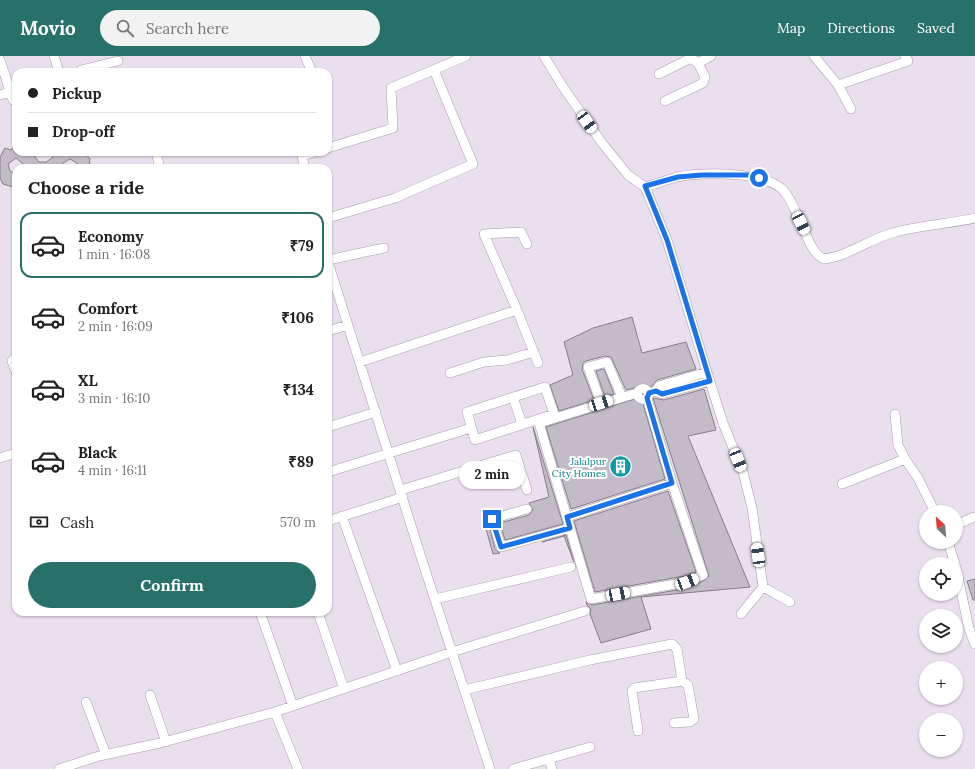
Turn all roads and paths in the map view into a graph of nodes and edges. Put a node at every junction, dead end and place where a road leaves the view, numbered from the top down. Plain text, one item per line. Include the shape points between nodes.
1 (54, 56) edge
2 (305, 56) edge
3 (466, 56) edge
4 (544, 56) edge
5 (712, 56) edge
6 (814, 56) edge
7 (905, 56) edge
8 (0, 60) edge
9 (118, 61) dead end
10 (698, 63) junction
11 (58, 68) edge
12 (91, 68) edge
13 (310, 68) edge
14 (434, 70) junction
15 (659, 74) dead end
16 (838, 85) junction
17 (12, 91) edge
18 (12, 94) edge
19 (0, 95) edge
20 (665, 101) dead end
21 (851, 109) dead end
22 (332, 147) edge
23 (645, 186) junction
24 (332, 217) edge
25 (975, 218) edge
26 (527, 244) dead end
27 (384, 248) dead end
28 (332, 260) edge
29 (332, 274) edge
30 (517, 310) junction
31 (348, 325) junction
32 (332, 330) edge
33 (534, 352) junction
34 (360, 362) junction
35 (538, 363) dead end
36 (450, 373) dead end
37 (708, 377) junction
38 (651, 394) junction
39 (513, 397) junction
40 (622, 397) junction
41 (601, 403) junction
42 (376, 412) junction
43 (895, 414) dead end
44 (522, 424) junction
45 (332, 426) edge
46 (471, 428) junction
47 (389, 453) junction
48 (12, 454) edge
49 (0, 458) edge
50 (905, 459) junction
51 (332, 471) edge
52 (672, 483) junction
53 (842, 484) dead end
54 (527, 490) dead end
55 (402, 494) junction
56 (932, 505) edge
57 (527, 509) dead end
58 (342, 516) junction
59 (567, 517) junction
60 (974, 517) dead end
61 (332, 520) edge
62 (963, 522) edge
63 (570, 528) junction
64 (571, 568) dead end
65 (763, 587) junction
66 (435, 599) junction
67 (963, 600) edge
68 (790, 602) dead end
69 (585, 611) dead end
70 (741, 614) dead end
71 (261, 616) edge
72 (319, 616) edge
73 (975, 644) edge
74 (452, 652) junction
75 (397, 672) junction
76 (682, 681) junction
77 (344, 689) junction
78 (464, 690) junction
79 (150, 695) dead end
80 (86, 702) dead end
81 (293, 706) junction
82 (275, 712) junction
83 (674, 723) dead end
84 (638, 731) dead end
85 (166, 742) junction
86 (590, 747) dead end
87 (106, 755) junction
88 (549, 759) junction
89 (59, 769) edge
90 (298, 769) edge
91 (490, 769) edge
92 (513, 769) edge
93 (552, 769) edge

1 - 11 street
2 - 13 street
3 - 14 street
4 - 23 street via 602,143 628,175
5 - 10 street
6 - 16 street
7 - 16 street via 908,61
8 - 17 street
9 - 12 street
10 - 15 street via 691,58
10 - 20 street via 705,76 703,82
14 - 22 street via 392,88 393,128
14 - 24 street via 473,164 395,198
16 - 21 street
18 - 19 street
23 - 25 street via 678,177 702,175 750,175 769,181 782,189 792,203 815,252 824,259 848,253 895,232
23 - 37 street via 667,240
26 - 30 street via 521,232 484,234
27 - 28 street
29 - 31 street
30 - 33 street
30 - 34 street
31 - 32 street
31 - 34 street
33 - 35 street
33 - 36 street via 507,360 484,362
34 - 42 street
37 - 38 street via 659,386
37 - 65 street via 743,472 752,508
38 - 40 street via 640,399 637,393
38 - 52 street
39 - 44 street
39 - 44 street via 545,387 554,414
39 - 46 street via 467,412
40 - 41 street
40 - 41 street via 607,362 588,367
41 - 59 street via 539,423
42 - 45 street
42 - 47 street
43 - 50 street via 898,445
44 - 46 street via 475,440
46 - 47 street
47 - 51 street
47 - 55 street
48 - 49 street
50 - 53 street
50 - 56 street
52 - 59 street
52 - 63 street via 703,576 687,582 591,599
54 - 55 street via 516,455
55 - 58 street
55 - 66 street
57 - 63 street via 492,519 501,547
58 - 61 street
58 - 75 street
59 - 63 street
60 - 62 street
64 - 66 street
65 - 68 street
65 - 70 street
66 - 74 street
67 - 73 street
69 - 74 street
71 - 81 street
72 - 77 street
74 - 75 street
74 - 78 street
75 - 77 street
76 - 78 street via 677,649 672,644 666,644
76 - 83 street via 688,685 694,719 690,722
76 - 84 street via 634,688 632,691
77 - 81 street
78 - 91 street
79 - 85 street
80 - 87 street
81 - 82 street
82 - 85 street
82 - 90 street
85 - 87 street
86 - 88 street
87 - 89 street
88 - 92 street
88 - 93 street

